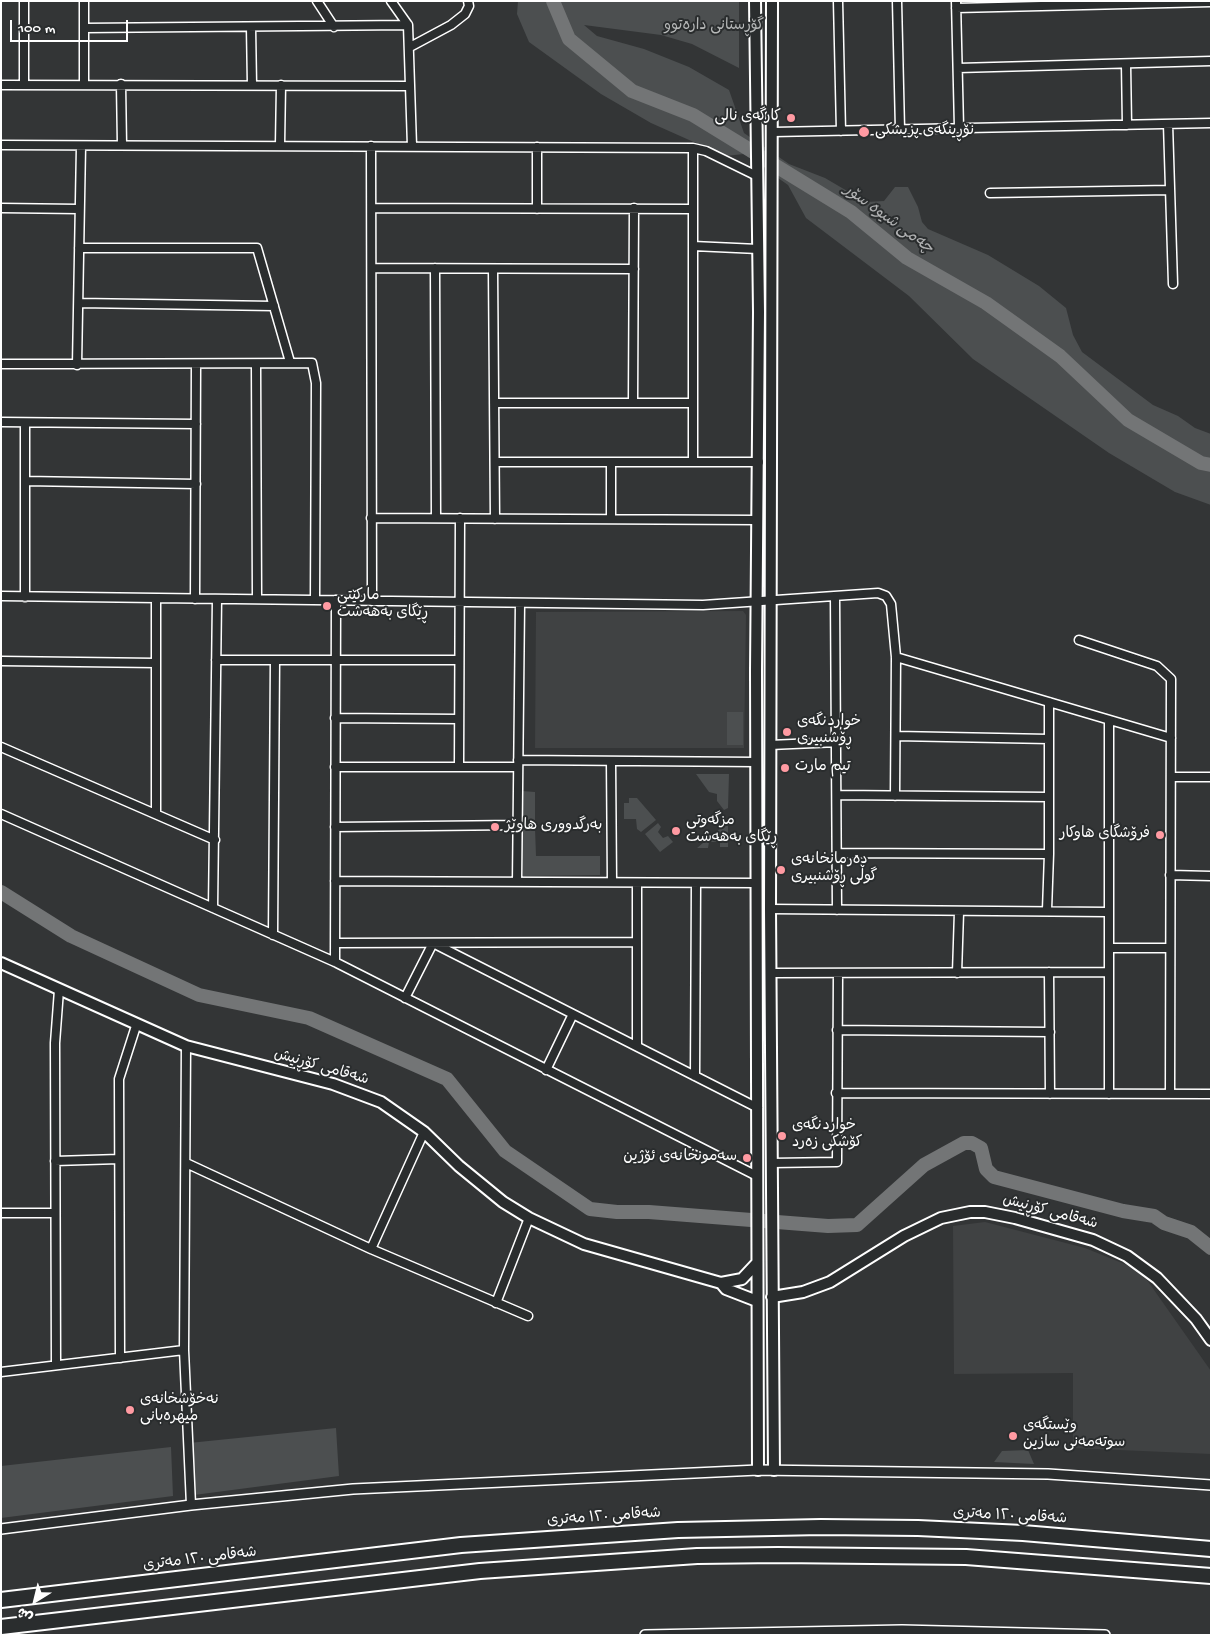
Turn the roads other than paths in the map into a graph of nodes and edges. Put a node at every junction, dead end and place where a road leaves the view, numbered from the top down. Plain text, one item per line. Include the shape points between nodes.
1 (24, 1) edge
2 (84, 1) edge
3 (317, 1) edge
4 (391, 1) edge
5 (468, 1) edge
6 (755, 1) edge
7 (772, 1) edge
8 (838, 1) edge
9 (897, 1) edge
10 (1164, 2) edge
11 (1211, 2) edge
12 (1105, 3) edge
13 (1047, 4) edge
14 (956, 5) edge
15 (408, 25) junction
16 (251, 27) junction
17 (334, 27) junction
18 (84, 28) junction
19 (410, 47) junction
20 (1211, 62) edge
21 (1126, 64) junction
22 (958, 68) junction
23 (121, 84) junction
24 (1, 85) edge
25 (24, 85) junction
26 (84, 85) junction
27 (252, 85) junction
28 (281, 85) junction
29 (410, 86) junction
30 (1211, 123) edge
31 (1168, 124) junction
32 (1127, 125) junction
33 (959, 128) junction
34 (900, 130) junction
35 (841, 131) junction
36 (773, 132) junction
37 (1, 145) edge
38 (122, 145) junction
39 (280, 145) junction
40 (81, 146) junction
41 (371, 146) junction
42 (412, 146) junction
43 (537, 147) junction
44 (694, 148) junction
45 (757, 174) junction
46 (1170, 190) junction
47 (990, 193) dead end
48 (1, 208) edge
49 (372, 208) junction
50 (634, 208) junction
51 (79, 209) junction
52 (537, 209) junction
53 (693, 209) junction
54 (693, 246) junction
55 (78, 248) junction
56 (758, 249) junction
57 (372, 268) junction
58 (435, 268) junction
59 (634, 268) junction
60 (493, 269) junction
61 (1173, 284) dead end
62 (79, 303) junction
63 (274, 306) junction
64 (290, 362) junction
65 (1, 364) edge
66 (77, 365) junction
67 (196, 365) junction
68 (256, 365) junction
69 (494, 403) junction
70 (633, 403) junction
71 (693, 403) junction
72 (1, 422) edge
73 (25, 423) junction
74 (196, 424) junction
75 (495, 462) junction
76 (611, 462) junction
77 (693, 462) junction
78 (759, 462) junction
79 (26, 481) junction
80 (196, 484) junction
81 (371, 518) junction
82 (436, 518) junction
83 (460, 518) junction
84 (495, 519) junction
85 (611, 519) junction
86 (758, 520) junction
87 (1, 596) edge
88 (835, 596) junction
89 (25, 597) junction
90 (156, 598) junction
91 (194, 599) junction
92 (217, 599) junction
93 (257, 599) junction
94 (315, 600) junction
95 (336, 600) junction
96 (372, 601) junction
97 (459, 602) junction
98 (757, 602) junction
99 (772, 602) junction
100 (520, 603) junction
101 (1079, 640) dead end
102 (896, 657) junction
103 (216, 660) junction
104 (275, 660) junction
105 (336, 660) junction
106 (459, 660) junction
107 (1, 661) edge
108 (156, 662) junction
109 (1049, 702) junction
110 (335, 718) junction
111 (459, 719) junction
112 (1109, 720) junction
113 (896, 736) junction
114 (1171, 738) junction
115 (1049, 739) junction
116 (838, 742) junction
117 (770, 745) junction
118 (1, 747) edge
119 (611, 760) junction
120 (757, 762) junction
121 (518, 764) junction
122 (335, 767) junction
123 (459, 767) junction
124 (1171, 777) junction
125 (1211, 777) edge
126 (837, 796) junction
127 (895, 796) junction
128 (1049, 797) junction
129 (1, 814) edge
130 (156, 814) junction
131 (518, 825) junction
132 (335, 827) junction
133 (215, 840) junction
134 (837, 854) junction
135 (1049, 854) junction
136 (1170, 875) junction
137 (1211, 876) edge
138 (335, 880) junction
139 (518, 882) junction
140 (612, 882) junction
141 (637, 882) junction
142 (696, 883) junction
143 (757, 883) junction
144 (213, 908) junction
145 (770, 909) junction
146 (837, 910) junction
147 (1046, 910) junction
148 (960, 912) junction
149 (1108, 912) junction
150 (273, 935) junction
151 (637, 942) junction
152 (335, 943) junction
153 (433, 943) junction
154 (1109, 948) junction
155 (1170, 948) junction
156 (335, 962) junction
157 (1, 963) edge
158 (956, 972) junction
159 (1049, 972) junction
160 (1109, 972) junction
161 (771, 973) junction
162 (838, 973) junction
163 (59, 990) junction
164 (405, 998) junction
165 (573, 1014) junction
166 (136, 1026) junction
167 (837, 1030) junction
168 (1050, 1032) junction
169 (186, 1046) junction
170 (636, 1046) junction
171 (546, 1070) junction
172 (695, 1076) junction
173 (836, 1093) junction
174 (1050, 1094) junction
175 (1109, 1094) junction
176 (1170, 1094) junction
177 (1211, 1094) edge
178 (758, 1108) junction
179 (424, 1132) junction
180 (119, 1159) junction
181 (55, 1161) junction
182 (186, 1163) junction
183 (771, 1163) junction
184 (757, 1176) junction
185 (771, 1184) junction
186 (55, 1213) junction
187 (1, 1214) edge
188 (528, 1218) junction
189 (371, 1249) junction
190 (757, 1263) junction
191 (720, 1283) junction
192 (772, 1297) junction
193 (757, 1301) junction
194 (496, 1303) junction
195 (528, 1316) dead end
196 (1211, 1340) edge
197 (184, 1350) junction
198 (120, 1358) junction
199 (56, 1365) junction
200 (1, 1372) edge
201 (758, 1470) junction
202 (774, 1470) junction
203 (1211, 1486) edge
204 (191, 1505) junction
205 (1, 1529) edge
206 (1211, 1548) edge
207 (1211, 1576) edge
208 (1, 1600) edge
209 (1, 1627) edge
210 (645, 1635) edge
211 (1104, 1635) edge

1 - 25 street
2 - 18 street
3 - 17 street
4 - 15 street
5 - 19 street via 465,14
6 - 45 main road
7 - 36 main road
8 - 35 street
9 - 34 street
10 - 11 street
10 - 12 street
12 - 13 street
13 - 14 street
14 - 22 street
15 - 17 street
15 - 19 street
16 - 17 street
16 - 18 street
16 - 27 street
18 - 26 street
19 - 29 street
20 - 21 street
21 - 22 street
21 - 32 street
22 - 33 street
23 - 26 street
23 - 27 street
23 - 38 street
24 - 25 street
25 - 26 street
27 - 28 street
28 - 29 street
28 - 39 street
29 - 42 street
30 - 31 street
31 - 32 street
31 - 46 street
32 - 33 street
33 - 34 street
34 - 35 street
35 - 36 street
36 - 99 main road
37 - 40 street
38 - 39 street
38 - 40 street
39 - 41 street
40 - 51 street
41 - 42 street
41 - 49 street
42 - 43 street
43 - 44 street
43 - 52 street
44 - 45 street
44 - 53 street
45 - 56 main road
46 - 47 street
46 - 61 street
48 - 51 street
49 - 52 street
49 - 57 street
50 - 52 street
50 - 53 street
50 - 59 street
51 - 55 street
53 - 54 street
54 - 56 street
54 - 71 street
55 - 62 street
55 - 63 street via 257,248
56 - 78 main road
57 - 58 street
57 - 81 street
58 - 60 street
58 - 82 street
59 - 60 street
59 - 70 street
60 - 69 street
62 - 63 street
62 - 66 street
63 - 64 street
64 - 68 street
64 - 94 street via 312,363 316,383
65 - 66 street
66 - 67 street
67 - 68 street
67 - 74 street
68 - 93 street
69 - 70 street
69 - 75 street
70 - 71 street
71 - 77 street
72 - 73 street
73 - 74 street
73 - 79 street
74 - 80 street
75 - 76 street
75 - 84 street
76 - 77 street
76 - 85 street
77 - 78 street
78 - 86 main road
79 - 80 street
79 - 89 street
80 - 91 street
81 - 82 street
81 - 96 street
82 - 83 street
83 - 84 street
83 - 97 street
84 - 85 street
85 - 86 street
86 - 98 main road
87 - 89 street
88 - 99 street
88 - 102 street via 878,593 886,596 891,604
88 - 116 street
89 - 90 street
90 - 91 street
90 - 108 street
91 - 92 street
92 - 93 street
92 - 103 street
93 - 94 street
94 - 95 street
95 - 96 street
95 - 105 street
96 - 97 street
97 - 100 street
97 - 106 street
98 - 99 street
98 - 100 street via 702,605
98 - 120 main road
99 - 117 main road
100 - 121 street
101 - 114 street via 1157,666 1165,672 1171,679
102 - 109 street
102 - 113 street
103 - 104 street
103 - 133 street
104 - 105 street
104 - 150 street
105 - 106 street
105 - 110 street
106 - 111 street
107 - 108 street
108 - 130 street
109 - 112 street
109 - 115 street
110 - 111 street
110 - 122 street
111 - 123 street
112 - 114 street
112 - 149 street
113 - 115 street
113 - 127 street
114 - 124 street
115 - 128 street
116 - 117 street
116 - 126 street
117 - 145 main road
118 - 130 street
119 - 120 street
119 - 121 street
119 - 140 street
120 - 143 main road
121 - 123 street
121 - 131 street
122 - 123 street
122 - 132 street
124 - 125 street
124 - 136 street
126 - 127 street
126 - 134 street
127 - 128 street
128 - 135 street
129 - 144 street
130 - 133 street
131 - 132 street
131 - 139 street
132 - 138 street
133 - 144 street
134 - 135 street
134 - 146 street
135 - 147 street
136 - 137 street
136 - 155 street
138 - 139 street
138 - 152 street
139 - 140 street
140 - 141 street
141 - 142 street
141 - 151 street
142 - 143 street
142 - 172 street
143 - 178 main road
144 - 150 street
145 - 146 street
145 - 161 main road
146 - 148 street
147 - 148 street
147 - 149 street
148 - 158 street
149 - 154 street
150 - 156 street
151 - 153 street
151 - 170 street
152 - 153 street
152 - 156 street
153 - 164 street
153 - 165 street
154 - 155 street
154 - 160 street
155 - 176 street
156 - 164 street
157 - 163 main road, شەقامی کۆڕنیش
158 - 159 street
158 - 162 street
159 - 160 street
159 - 168 street
160 - 175 street
161 - 162 street
161 - 183 main road
162 - 167 street
163 - 166 main road, شەقامی کۆڕنیش
163 - 181 street via 54,1043
164 - 171 street
165 - 170 street
165 - 171 street
166 - 169 main road, شەقامی کۆڕنیش
166 - 180 street via 119,1079
167 - 168 street
167 - 173 street
168 - 174 street
169 - 179 main road, شەقامی کۆڕنیش via 358,1092 382,1102
169 - 182 street
170 - 172 street
171 - 184 street
172 - 178 street
173 - 174 street
173 - 183 street via 837,1162
174 - 175 street
175 - 176 street
176 - 177 street
178 - 184 main road
179 - 188 main road, شەقامی کۆڕنیش via 478,1182
179 - 189 street
180 - 181 street
180 - 198 street
181 - 186 street
182 - 189 street
182 - 197 street
183 - 185 main road
184 - 185 main road
184 - 190 main road
185 - 192 main road
186 - 187 street
186 - 199 street
188 - 191 main road, شەقامی کۆڕنیش via 584,1244
188 - 194 street
189 - 194 street
190 - 191 main road, شەقامی کۆڕنیش via 742,1279
190 - 193 main road
191 - 193 main road, شەقامی کۆڕنیش via 726,1289
192 - 196 main road, شەقامی کۆڕنیش via 803,1292 830,1282 904,1236 941,1218 985,1212 1093,1240 1128,1256 1157,1278
192 - 202 main road
193 - 201 main road
194 - 195 street
197 - 198 street
197 - 204 street
198 - 199 street
199 - 200 street
201 - 202 street
201 - 204 street via 396,1486
202 - 203 street via 1048,1474
204 - 205 street
206 - 208 highway, شەقامی ١٢٠ مەتری via 1033,1533 918,1528 678,1530 461,1545
207 - 209 highway via 966,1557 778,1554 688,1557 480,1571
210 - 211 street via 873,1630

